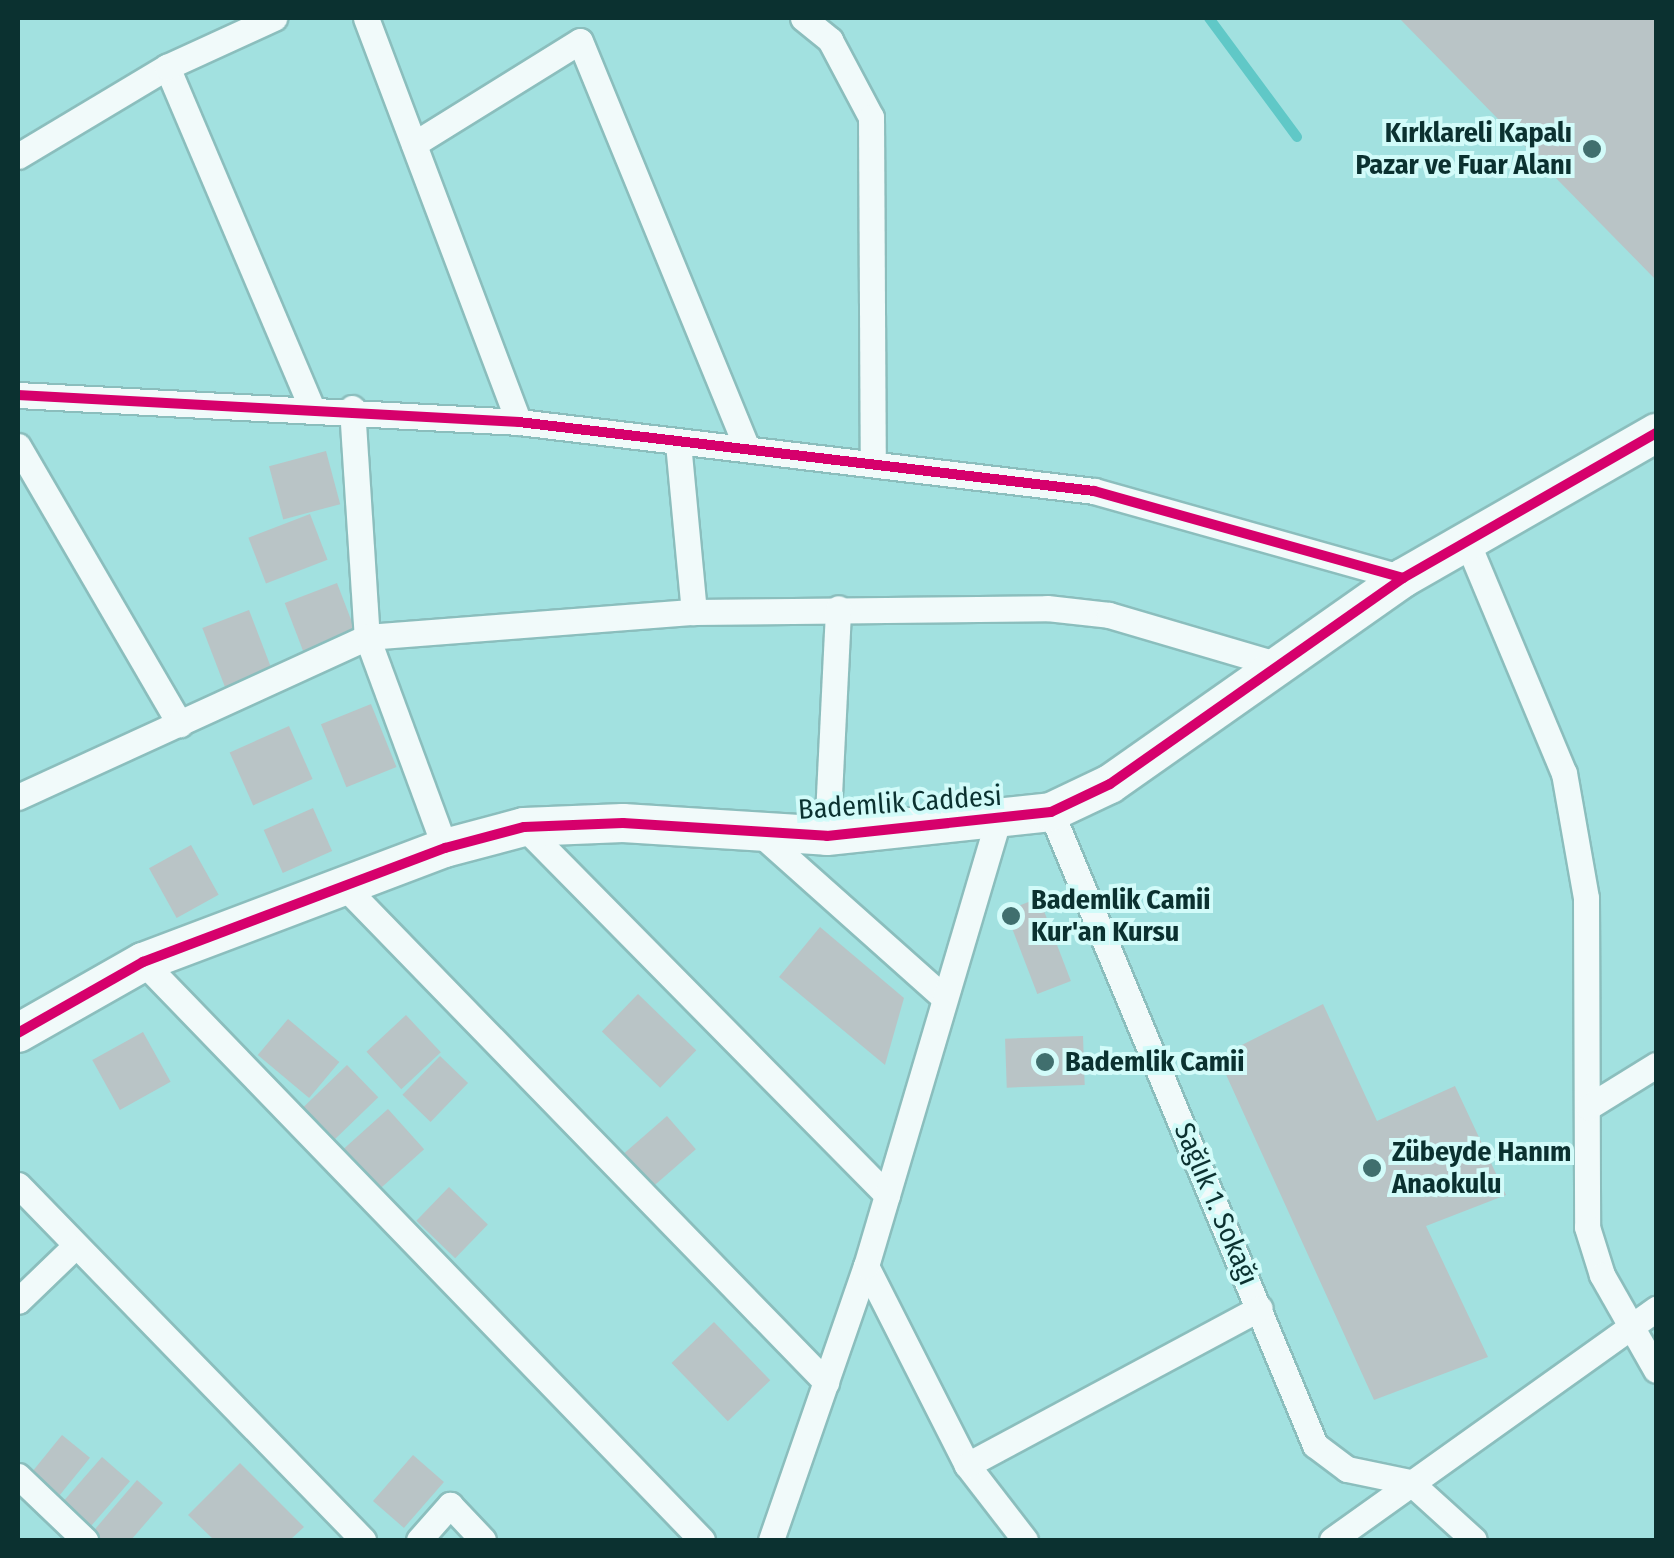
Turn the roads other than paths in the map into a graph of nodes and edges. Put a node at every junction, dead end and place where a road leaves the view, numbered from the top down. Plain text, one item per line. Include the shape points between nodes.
1 (274, 18) edge
2 (366, 18) edge
3 (803, 18) edge
4 (168, 66) junction
5 (414, 144) junction
6 (18, 156) edge
7 (18, 395) edge
8 (311, 407) junction
9 (352, 408) junction
10 (518, 422) junction
11 (1656, 432) edge
12 (678, 444) junction
13 (18, 446) edge
14 (747, 448) junction
15 (873, 464) junction
16 (1468, 544) junction
17 (1403, 578) junction
18 (838, 608) junction
19 (694, 612) junction
20 (367, 637) junction
21 (1272, 663) junction
22 (180, 724) junction
23 (18, 797) edge
24 (1051, 812) junction
25 (998, 821) junction
26 (524, 827) junction
27 (757, 831) junction
28 (827, 836) junction
29 (445, 848) junction
30 (344, 886) junction
31 (144, 962) junction
32 (943, 997) junction
33 (18, 1034) edge
34 (1656, 1066) edge
35 (1588, 1106) junction
36 (18, 1185) edge
37 (887, 1195) junction
38 (73, 1248) junction
39 (866, 1266) junction
40 (18, 1301) edge
41 (1260, 1308) junction
42 (1656, 1308) edge
43 (1628, 1328) junction
44 (1656, 1370) edge
45 (826, 1382) junction
46 (967, 1465) junction
47 (18, 1476) edge
48 (1410, 1482) junction
49 (85, 1540) edge
50 (363, 1540) edge
51 (419, 1540) edge
52 (482, 1540) edge
53 (702, 1540) edge
54 (771, 1540) edge
55 (1025, 1540) edge
56 (1332, 1540) edge
57 (1474, 1540) edge

1 - 4 street
2 - 5 street
3 - 15 street via 830,40 872,117
4 - 6 street
4 - 8 street
5 - 10 street
5 - 14 street via 580,41
7 - 8 street
8 - 9 street
9 - 10 street
9 - 20 street
10 - 12 street
11 - 16 street, Bademlik Caddesi
12 - 14 street
12 - 19 street
13 - 22 street
14 - 15 street
15 - 17 street via 1094,491
16 - 17 street, Bademlik Caddesi
16 - 35 street via 1537,703 1574,820 1586,898
17 - 21 street, Bademlik Caddesi
18 - 19 street
18 - 21 street via 1094,613
18 - 28 street
19 - 20 street
20 - 22 street
20 - 29 street
21 - 24 street, Bademlik Caddesi via 1110,784
22 - 23 street
24 - 25 street, Bademlik Caddesi
24 - 41 street, Sağlık 1. Sokağı
25 - 28 street, Bademlik Caddesi
25 - 32 street
26 - 27 street, Bademlik Caddesi
26 - 29 street, Bademlik Caddesi
26 - 37 street
27 - 28 street, Bademlik Caddesi
27 - 32 street
29 - 30 street, Bademlik Caddesi
30 - 31 street, Bademlik Caddesi
30 - 45 street
31 - 33 street, Bademlik Caddesi
31 - 53 street
32 - 37 street
34 - 35 street
35 - 43 street via 1587,1228
36 - 38 street
37 - 39 street
38 - 40 street
38 - 50 street
39 - 45 street
39 - 46 street
41 - 46 street
41 - 48 street, Sağlık 1. Sokağı via 1315,1445 1347,1468
42 - 43 street
43 - 44 street
43 - 48 street
45 - 54 street
46 - 55 street
47 - 49 street
48 - 56 street
48 - 57 street
51 - 52 street via 450,1505

